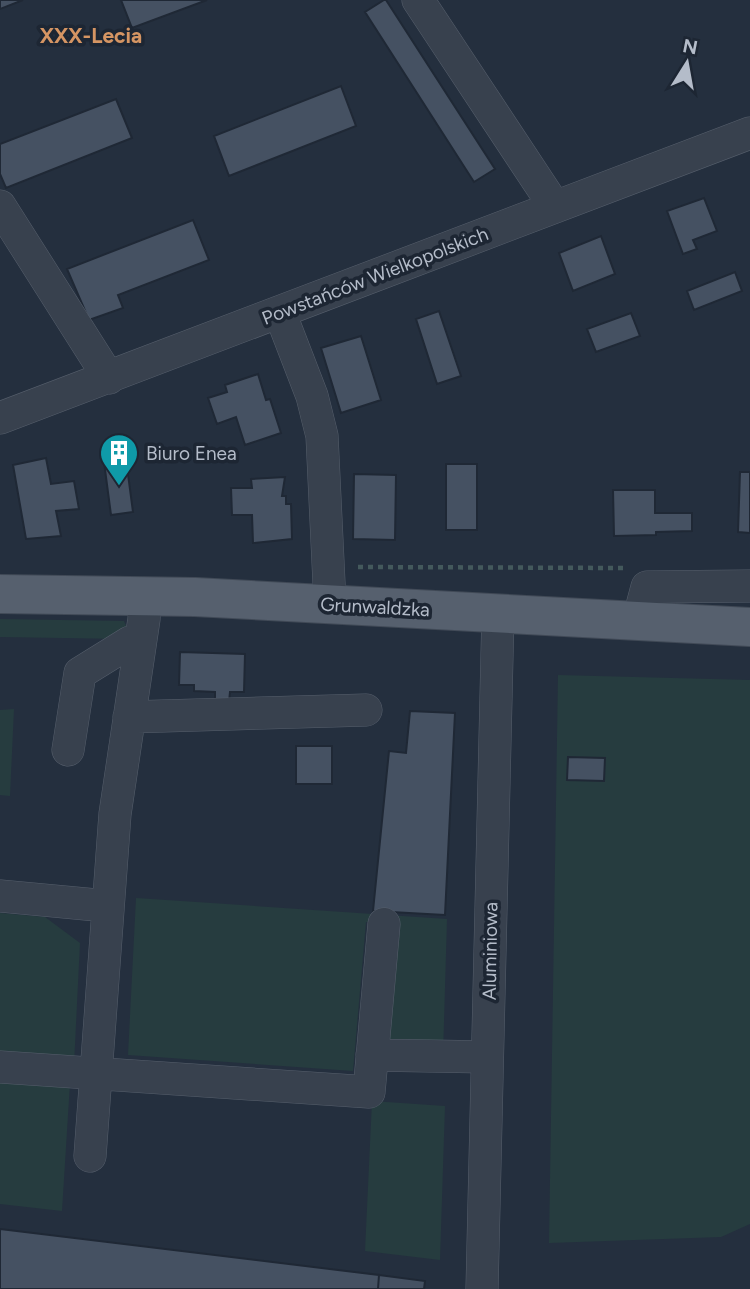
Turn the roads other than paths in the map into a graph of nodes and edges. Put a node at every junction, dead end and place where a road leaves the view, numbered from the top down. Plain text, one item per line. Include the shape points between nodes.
1 (418, 0) edge
2 (750, 132) edge
3 (0, 206) edge
4 (555, 207) junction
5 (280, 313) junction
6 (109, 378) junction
7 (0, 418) edge
8 (750, 586) edge
9 (0, 594) edge
10 (145, 596) junction
11 (330, 604) junction
12 (498, 613) junction
13 (638, 621) junction
14 (750, 627) edge
15 (140, 644) junction
16 (366, 710) dead end
17 (129, 717) junction
18 (68, 750) dead end
19 (0, 896) edge
20 (107, 906) junction
21 (384, 924) dead end
22 (372, 1055) junction
23 (487, 1057) junction
24 (0, 1067) edge
25 (95, 1074) junction
26 (90, 1156) dead end
27 (482, 1289) edge

1 - 4 street
2 - 4 street, Powstańców Wielkopolskich
3 - 6 street
4 - 5 street, Powstańców Wielkopolskich
5 - 6 street, Powstańców Wielkopolskich
5 - 11 street via 312,396 321,436
6 - 7 street, Powstańców Wielkopolskich
8 - 13 street via 647,587
9 - 10 main road, Grunwaldzka
10 - 11 main road, Grunwaldzka
10 - 15 street
11 - 12 main road, Grunwaldzka
12 - 13 main road, Grunwaldzka
12 - 23 street, Aluminiowa
13 - 14 main road, Grunwaldzka
15 - 17 street
15 - 18 street via 130,642 80,673
16 - 17 street
17 - 20 street
19 - 20 street
20 - 25 street
21 - 22 street
22 - 23 street
22 - 25 street via 369,1092
23 - 27 street, Aluminiowa
24 - 25 street
25 - 26 street

